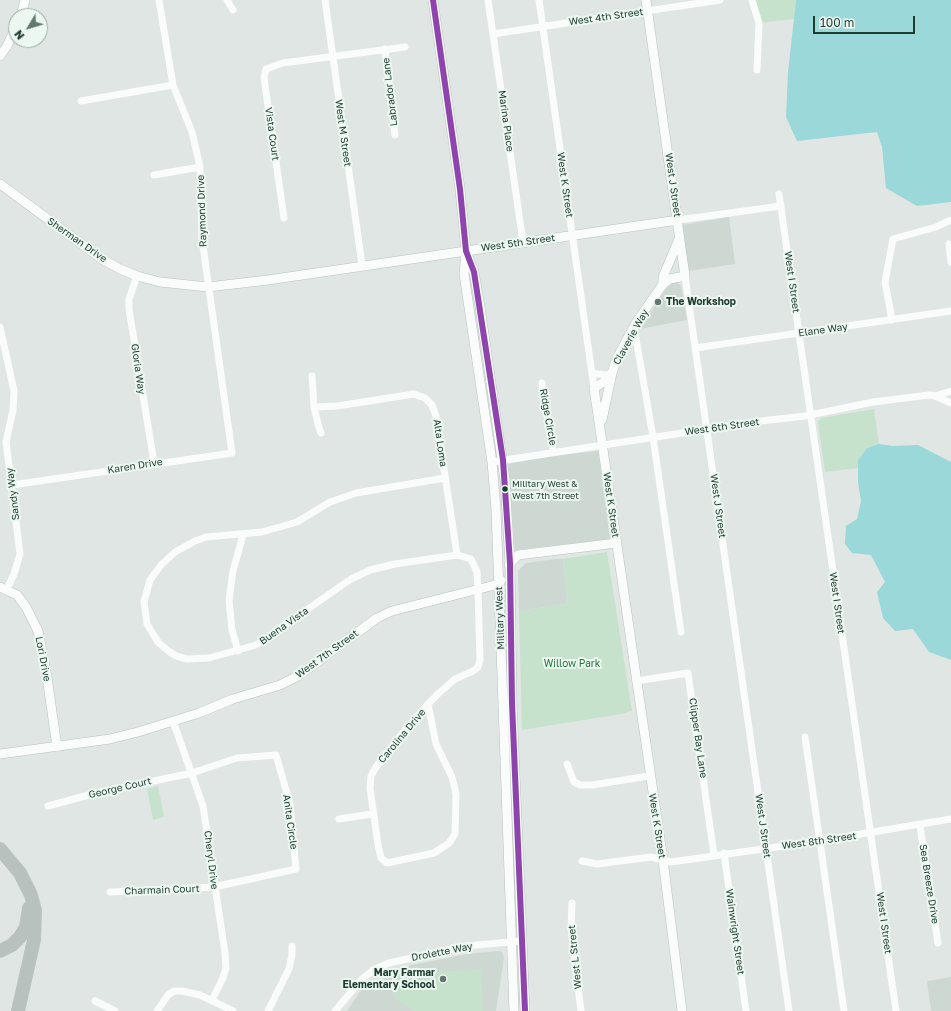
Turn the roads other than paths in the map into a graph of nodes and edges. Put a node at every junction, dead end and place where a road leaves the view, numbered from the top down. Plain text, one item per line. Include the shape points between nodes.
1 (159, 0) edge
2 (227, 0) edge
3 (324, 0) edge
4 (432, 0) edge
5 (488, 0) edge
6 (539, 0) edge
7 (646, 0) edge
8 (720, 0) edge
9 (752, 0) edge
10 (233, 10) dead end
11 (648, 11) junction
12 (542, 26) junction
13 (493, 34) junction
14 (4, 45) edge
15 (405, 47) dead end
16 (384, 49) junction
17 (0, 56) edge
18 (332, 56) junction
19 (757, 70) dead end
20 (173, 85) junction
21 (81, 101) dead end
22 (395, 135) dead end
23 (200, 167) junction
24 (154, 175) dead end
25 (0, 184) edge
26 (779, 194) dead end
27 (781, 206) junction
28 (284, 218) dead end
29 (678, 220) junction
30 (951, 220) edge
31 (573, 235) junction
32 (680, 238) junction
33 (524, 242) junction
34 (948, 244) dead end
35 (466, 251) junction
36 (951, 262) edge
37 (362, 265) junction
38 (137, 276) junction
39 (685, 276) junction
40 (663, 284) junction
41 (208, 287) junction
42 (951, 311) edge
43 (892, 320) junction
44 (0, 327) edge
45 (634, 327) junction
46 (800, 333) junction
47 (695, 348) junction
48 (592, 373) junction
49 (612, 373) junction
50 (312, 376) dead end
51 (542, 383) dead end
52 (594, 388) junction
53 (951, 391) edge
54 (935, 396) junction
55 (951, 403) edge
56 (314, 406) junction
57 (811, 415) junction
58 (228, 425) joint
59 (707, 429) junction
60 (601, 430) junction
61 (321, 433) dead end
62 (653, 437) junction
63 (603, 445) junction
64 (554, 451) junction
65 (503, 460) junction
66 (492, 462) junction
67 (154, 463) junction
68 (445, 478) junction
69 (12, 485) junction
70 (243, 535) junction
71 (617, 543) junction
72 (456, 555) junction
73 (510, 563) junction
74 (499, 584) junction
75 (4, 588) edge
76 (478, 590) junction
77 (681, 632) dead end
78 (238, 652) junction
79 (636, 681) junction
80 (428, 704) junction
81 (173, 721) junction
82 (805, 737) dead end
83 (56, 747) junction
84 (0, 754) edge
85 (567, 764) dead end
86 (192, 773) junction
87 (649, 776) junction
88 (48, 806) dead end
89 (372, 814) junction
90 (338, 819) dead end
91 (951, 819) edge
92 (920, 826) junction
93 (871, 833) junction
94 (819, 841) junction
95 (766, 848) junction
96 (0, 849) edge
97 (724, 853) junction
98 (714, 855) junction
99 (663, 860) junction
100 (582, 861) dead end
101 (26, 887) junction
102 (214, 888) junction
103 (110, 892) dead end
104 (572, 903) dead end
105 (517, 941) junction
106 (938, 943) dead end
107 (292, 946) dead end
108 (0, 951) edge
109 (212, 1000) junction
110 (95, 1001) dead end
111 (18, 1011) edge
112 (115, 1011) edge
113 (157, 1011) edge
114 (233, 1011) edge
115 (268, 1011) edge
116 (335, 1011) edge
117 (514, 1011) edge
118 (525, 1011) edge
119 (582, 1011) edge
120 (682, 1011) edge
121 (746, 1011) edge
122 (790, 1011) edge
123 (844, 1011) edge
124 (896, 1011) edge

1 - 20 street, Raymond Drive
2 - 10 street
3 - 18 street, West M Street
4 - 35 street, Military West via 460,189
5 - 13 street, Marina Place
6 - 12 street, West K Street
7 - 11 street, West J Street
8 - 11 street, West 4th Street
9 - 19 street via 759,23
11 - 12 street, West 4th Street
11 - 29 street, West J Street
12 - 13 street, West 4th Street
12 - 31 street, West K Street
13 - 33 street, Marina Place
14 - 17 street
15 - 16 street
16 - 18 street
16 - 22 street, Labrador Lane
18 - 28 street, Vista Court via 283,62 266,69 264,78
18 - 37 street, West M Street
20 - 21 street
20 - 23 street, Raymond Drive via 192,132
23 - 24 street
23 - 41 street, Raymond Drive via 202,239
25 - 38 street, Sherman Drive via 102,259
26 - 27 street, West I Street
27 - 29 street, West 5th Street
27 - 46 street, West I Street
29 - 31 street, West 5th Street
29 - 32 street, West J Street
30 - 43 street via 893,239 885,282
31 - 33 street, West 5th Street
31 - 48 street, West K Street
32 - 39 street, West J Street
32 - 40 street, Claverie Way via 663,278
33 - 35 street, West 5th Street
34 - 36 street
35 - 37 street, West 5th Street
35 - 65 street, Military West via 477,286
35 - 66 street, Military West via 464,274
37 - 41 street, West 5th Street
38 - 41 street, Sherman Drive via 160,282
38 - 67 street, Gloria Way via 129,309
39 - 40 street via 670,279
39 - 47 street, West J Street
40 - 45 street, Claverie Way
41 - 58 street, Raymond Drive
42 - 43 street, Elane Way
43 - 46 street, Elane Way
44 - 69 street, Sandy Way via 14,391 6,442
45 - 49 street, Claverie Way
45 - 62 street
46 - 47 street, Elane Way
46 - 57 street, West I Street
47 - 59 street, West J Street
48 - 49 street
48 - 52 street, West K Street
49 - 52 street, Claverie Way
49 - 60 street, Claverie Way
50 - 56 street
51 - 64 street, Ridge Circle
52 - 60 street, West K Street
53 - 54 street, West 6th Street
54 - 55 street
54 - 57 street, West 6th Street via 893,399
56 - 61 street
56 - 68 street, Alta Loma via 338,406 414,394 425,398 432,405 436,416
57 - 59 street, West 6th Street
57 - 93 street, West I Street
58 - 67 street, Karen Drive via 232,453
59 - 62 street, West 6th Street
59 - 95 street, West J Street
60 - 63 street, West K Street
62 - 63 street, West 6th Street
62 - 77 street
63 - 64 street, West 6th Street
63 - 71 street, West K Street
64 - 65 street, West 6th Street
65 - 66 street, West 6th Street
65 - 73 street, Military West
66 - 74 street, Military West
67 - 69 street, Karen Drive
68 - 70 street, Buena Vista via 356,493 330,502 297,522
68 - 72 street, Alta Loma
69 - 75 street, Sandy Way via 20,554 14,574
70 - 78 street via 233,571 229,600 232,630
70 - 78 street, Buena Vista via 206,537 184,546 168,558 155,573 146,590 144,602 147,624 152,633 162,646 176,656 197,660
71 - 73 street via 518,555
71 - 79 street, West K Street
72 - 76 street, Buena Vista via 469,557 474,562
72 - 78 street, Buena Vista via 395,564 364,572 265,640
73 - 74 street
73 - 105 street, Military West
74 - 76 street, West 7th Street
74 - 105 street, Military West
75 - 83 street, Lori Drive via 17,595 38,631
76 - 80 street, Carolina Drive via 478,667 455,679
76 - 81 street, West 7th Street via 392,611 377,618 298,676 280,685
79 - 87 street, West K Street
79 - 98 street, Clipper Bay Lane via 688,673
80 - 89 street, Carolina Drive via 376,767 370,788
80 - 89 street, Carolina Drive via 436,744 452,777 456,794 455,834 449,843 434,853 387,863 379,854
81 - 83 street, West 7th Street via 110,739
81 - 86 street, Cheryl Drive
82 - 94 street
83 - 84 street, West 7th Street
85 - 87 street via 574,782 580,785
86 - 88 street, George Court
86 - 102 street, Cheryl Drive via 203,806
86 - 102 street, Anita Circle via 237,758 276,755 290,804 296,869
87 - 99 street, West K Street
89 - 90 street
91 - 92 street, West 8th Street
92 - 93 street, West 8th Street
92 - 106 street, Sea Breeze Drive
93 - 94 street, West 8th Street
93 - 124 street, West I Street
94 - 95 street, West 8th Street
94 - 123 street
95 - 97 street, West 8th Street
95 - 122 street, West J Street
96 - 101 highway via 20,873
97 - 98 street, West 8th Street
97 - 121 street, Wainwright Street
98 - 99 street, West 8th Street via 671,862
99 - 100 street, West 8th Street via 652,857 597,864
99 - 120 street, West K Street
101 - 108 highway via 29,910 26,927 12,945
101 - 111 highway via 35,910 35,926
102 - 103 street, Charmain Court
102 - 109 street, Cheryl Drive via 226,968
104 - 119 street, West L Street via 571,928
105 - 116 street, Drolette Way via 466,946 389,963 373,970
105 - 117 street, Military West
105 - 118 street, Military West
107 - 115 street via 289,970
109 - 113 street via 174,991
109 - 114 street
110 - 112 street

